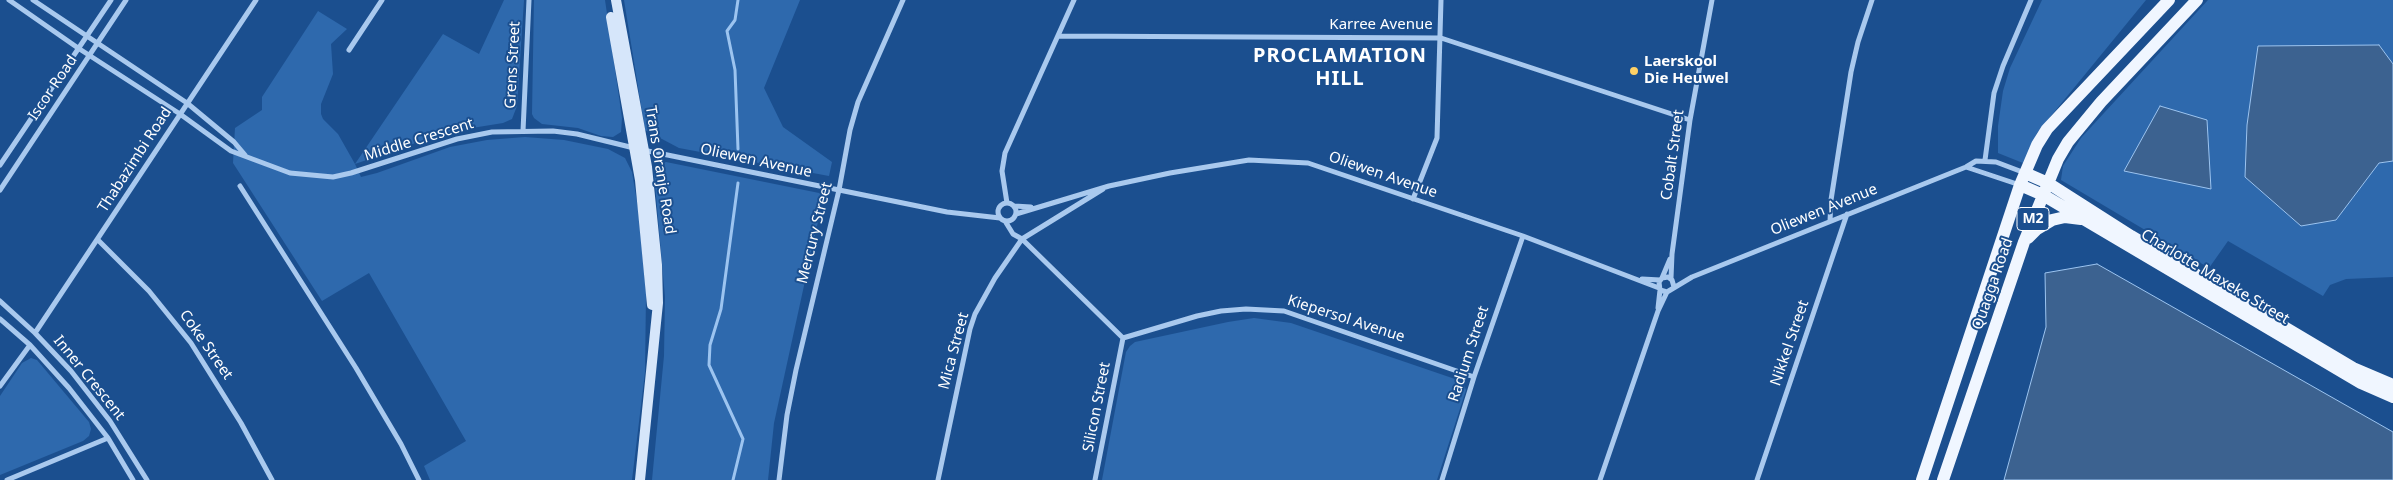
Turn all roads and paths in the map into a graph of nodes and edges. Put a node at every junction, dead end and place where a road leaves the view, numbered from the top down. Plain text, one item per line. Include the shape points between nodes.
1 (9, 0) edge
2 (33, 0) edge
3 (111, 0) edge
4 (126, 0) edge
5 (256, 0) edge
6 (382, 0) edge
7 (529, 0) edge
8 (609, 0) edge
9 (616, 0) edge
10 (904, 0) edge
11 (1074, 0) edge
12 (1441, 0) edge
13 (1712, 0) edge
14 (1872, 0) edge
15 (2031, 0) edge
16 (2169, 0) edge
17 (2197, 0) edge
18 (87, 36) junction
19 (1058, 36) junction
20 (1440, 38) junction
21 (98, 43) junction
22 (78, 48) junction
23 (349, 50) dead end
24 (90, 56) junction
25 (187, 103) junction
26 (180, 114) junction
27 (1690, 120) junction
28 (523, 130) junction
29 (634, 148) junction
30 (644, 151) junction
31 (245, 156) junction
32 (1985, 160) junction
33 (0, 165) edge
34 (1966, 168) junction
35 (2022, 179) junction
36 (240, 186) dead end
37 (1109, 186) junction
38 (2045, 189) junction
39 (0, 190) edge
40 (839, 190) junction
41 (1413, 199) junction
42 (1007, 203) junction
43 (1014, 206) junction
44 (1037, 207) junction
45 (999, 209) junction
46 (1847, 214) junction
47 (1015, 216) junction
48 (981, 217) junction
49 (1003, 219) junction
50 (2086, 220) junction
51 (1830, 221) junction
52 (1011, 232) junction
53 (1522, 236) junction
54 (1022, 239) junction
55 (98, 240) junction
56 (2024, 242) junction
57 (1672, 254) junction
58 (1692, 277) junction
59 (1639, 279) junction
60 (1661, 279) junction
61 (1671, 279) junction
62 (1674, 287) junction
63 (1660, 289) junction
64 (1667, 292) junction
65 (0, 301) edge
66 (1658, 311) junction
67 (0, 319) edge
68 (35, 333) junction
69 (1123, 338) junction
70 (30, 345) junction
71 (655, 346) junction
72 (1474, 377) junction
73 (2393, 385) edge
74 (0, 386) edge
75 (2393, 397) edge
76 (108, 438) junction
77 (9, 479) edge
78 (133, 480) edge
79 (147, 480) edge
80 (272, 480) edge
81 (418, 480) edge
82 (640, 480) edge
83 (779, 480) edge
84 (938, 480) edge
85 (1095, 480) edge
86 (1442, 480) edge
87 (1600, 480) edge
88 (1757, 480) edge
89 (1922, 480) edge
90 (1943, 480) edge

1 - 22 street, Middle Crescent
2 - 18 street, Middle Crescent
3 - 18 street, Iscor Road
4 - 21 street, Iscor Road
5 - 25 street, Thabazimbi Road
6 - 23 street
7 - 28 street, Grens Street
8 - 29 main road, Trans Oranje Road
9 - 30 main road, Trans Oranje Road
10 - 40 street, Mercury Street via 858,102
11 - 19 street
12 - 20 street
13 - 27 street, Cobalt Street
14 - 51 street via 1851,72
15 - 32 street via 1994,93
16 - 35 main road, Quagga Road / M2 via 2047,129
17 - 38 main road, Quagga Road / M2 via 2068,142
18 - 21 street, Middle Crescent
18 - 22 street, Iscor Road
19 - 20 street, Karree Avenue
19 - 42 street via 1005,154 1002,171
20 - 27 street, Karree Avenue
20 - 41 street via 1437,138
21 - 24 street, Iscor Road
21 - 25 street, Middle Crescent
22 - 24 street, Middle Crescent
22 - 33 street, Iscor Road
24 - 26 street, Middle Crescent
24 - 39 street, Iscor Road
25 - 26 street, Thabazimbi Road
25 - 31 street, Middle Crescent via 234,142
26 - 31 street, Middle Crescent via 231,151
26 - 55 street, Thabazimbi Road
27 - 57 street, Cobalt Street
28 - 29 street, Middle Crescent via 577,134
28 - 31 street, Middle Crescent via 457,139 333,177 290,174
29 - 30 street, Oliewen Avenue
29 - 71 main road, Trans Oranje Road via 644,208
30 - 40 street, Oliewen Avenue
30 - 71 main road, Trans Oranje Road via 657,265
32 - 34 street, Oliewen Avenue via 1976,161
32 - 35 street
34 - 35 street
34 - 46 street, Oliewen Avenue
35 - 38 main road, Charlotte Maxeke Street / M2
35 - 89 main road, Quagga Road / M2
36 - 81 street via 356,368 401,444
37 - 41 street, Oliewen Avenue via 1170,173 1261,160 1308,163 1328,168
37 - 44 street, Oliewen Avenue
37 - 54 street, Oliewen Avenue
38 - 50 main road, Charlotte Maxeke Street / M2
38 - 56 main road, Quagga Road / M2
38 - 73 main road, Charlotte Maxeke Street / M2 via 2131,236 2342,362
40 - 48 street, Oliewen Avenue
40 - 83 street, Mercury Street via 796,370
41 - 53 street, Oliewen Avenue
42 - 43 street
42 - 45 street
43 - 44 street, Oliewen Avenue
43 - 47 street
44 - 47 street, Oliewen Avenue
45 - 48 street
45 - 49 street
46 - 51 street, Oliewen Avenue
46 - 88 street, Nikkel Street
47 - 49 street, Oliewen Avenue
47 - 52 street
48 - 49 street, Oliewen Avenue
49 - 52 street
50 - 56 main road via 2071,217 2052,220
50 - 75 main road, Charlotte Maxeke Street / M2 via 2338,370
51 - 58 street, Oliewen Avenue
52 - 54 street
53 - 59 street, Oliewen Avenue
53 - 72 street, Radium Street
54 - 69 street
54 - 84 street, Mica Street via 995,278 970,329
55 - 68 street, Thabazimbi Road
55 - 80 street, Coke Street via 149,291 191,343
56 - 90 main road, Quagga Road / M2
57 - 60 street, Cobalt Street
57 - 61 street, Cobalt Street
58 - 61 street, Oliewen Avenue
58 - 62 street, Oliewen Avenue
59 - 60 street, Oliewen Avenue
59 - 63 street, Oliewen Avenue
60 - 61 street, Oliewen Avenue
60 - 63 street, Cobalt Street
61 - 62 street, Cobalt Street
62 - 64 street, Oliewen Avenue
63 - 64 street, Oliewen Avenue
63 - 66 street
64 - 66 street
65 - 68 street, Inner Crescent
66 - 87 street
67 - 70 street, Inner Crescent
68 - 79 street, Inner Crescent via 96,402
69 - 72 street, Kiepersol Avenue via 1221,311 1284,311
69 - 85 street, Silicon Street
70 - 74 street
70 - 76 street, Inner Crescent
71 - 82 main road, Trans Oranje Road
72 - 86 street, Radium Street
76 - 77 street
76 - 78 street, Inner Crescent

